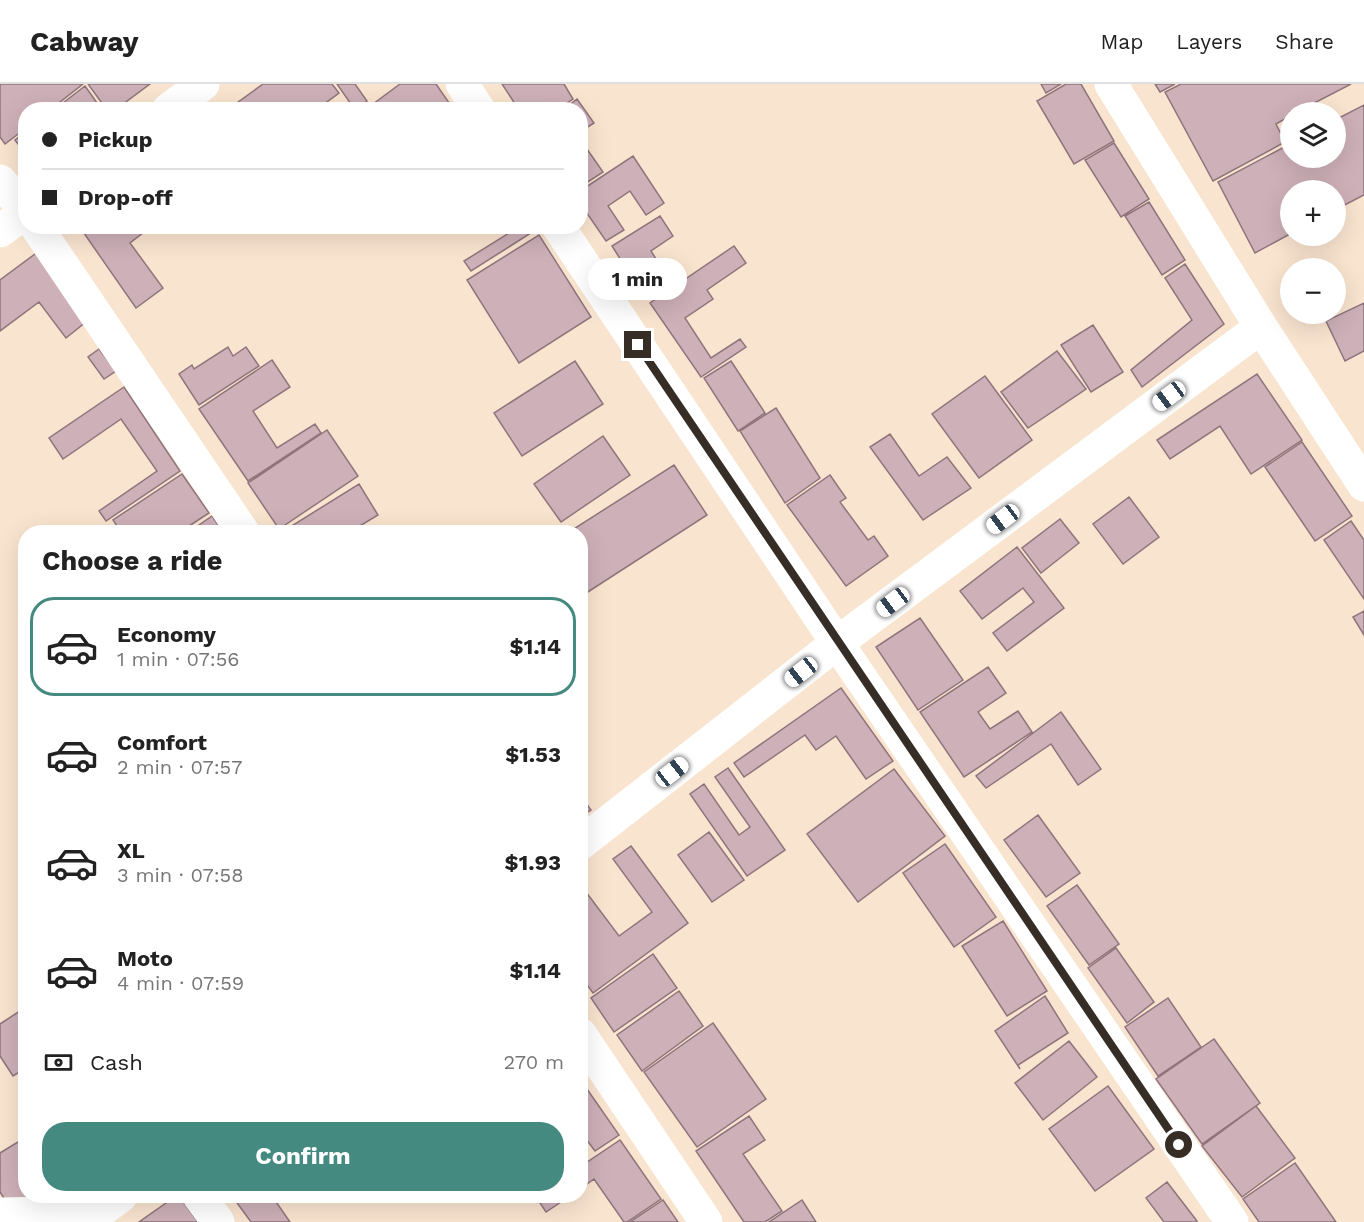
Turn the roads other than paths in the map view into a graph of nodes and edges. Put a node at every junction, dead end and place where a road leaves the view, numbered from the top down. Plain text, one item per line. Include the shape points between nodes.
1 (203, 84) edge
2 (462, 84) edge
3 (1112, 84) edge
4 (179, 102) edge
5 (474, 102) edge
6 (0, 181) edge
7 (18, 202) edge
8 (18, 217) edge
9 (0, 231) edge
10 (41, 234) edge
11 (563, 234) edge
12 (1261, 327) junction
13 (1364, 485) edge
14 (238, 525) edge
15 (837, 643) junction
16 (588, 838) edge
17 (588, 1046) edge
18 (111, 1203) edge
19 (205, 1203) edge
20 (0, 1214) edge
21 (218, 1222) edge
22 (706, 1222) edge
23 (1232, 1222) edge

1 - 4 street
2 - 5 street
3 - 12 street
6 - 7 street
8 - 9 street
10 - 14 street
11 - 15 street
12 - 13 street
12 - 15 street
15 - 16 street
15 - 23 street
17 - 22 street
18 - 20 street via 99,1212
19 - 21 street

